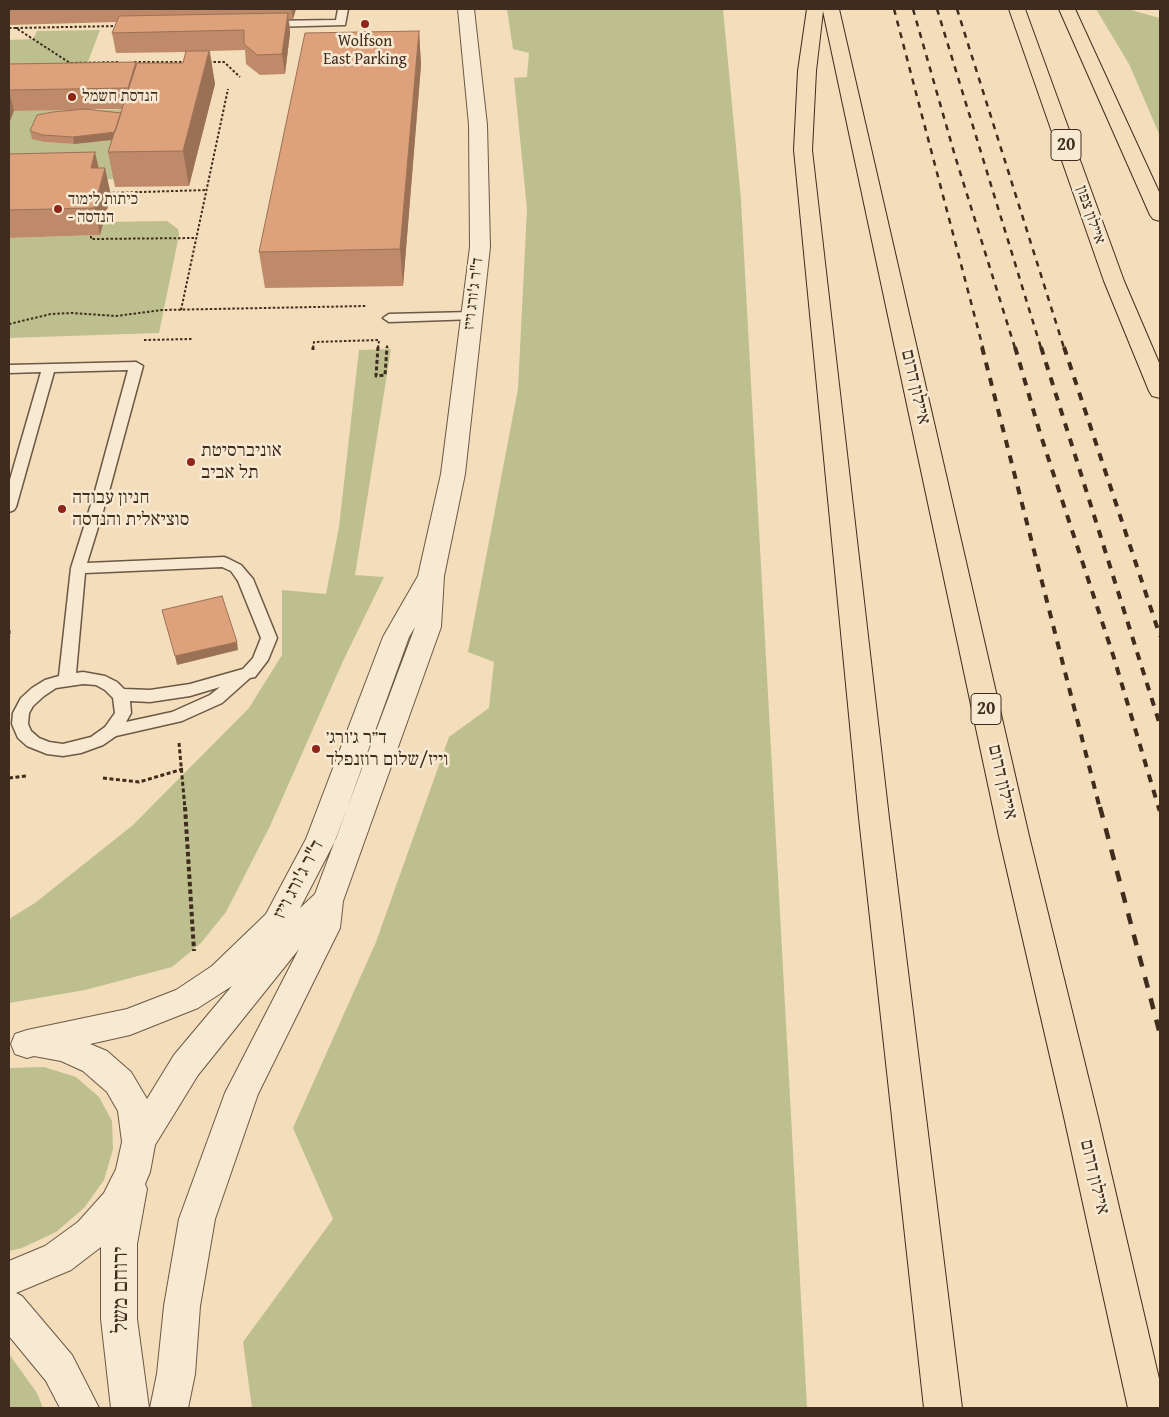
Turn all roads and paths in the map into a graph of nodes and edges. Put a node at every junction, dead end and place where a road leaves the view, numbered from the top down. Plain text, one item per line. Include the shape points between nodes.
1 (343, 9) edge
2 (466, 9) edge
3 (815, 9) edge
4 (830, 9) edge
5 (1018, 9) edge
6 (1067, 9) edge
7 (254, 24) edge
8 (119, 26) edge
9 (9, 28) edge
10 (16, 28) junction
11 (185, 62) edge
12 (205, 62) edge
13 (240, 77) dead end
14 (228, 89) dead end
15 (207, 190) junction
16 (105, 193) edge
17 (1160, 215) edge
18 (91, 236) edge
19 (196, 238) junction
20 (367, 306) dead end
21 (181, 310) junction
22 (471, 316) junction
23 (389, 318) dead end
24 (9, 324) edge
25 (313, 350) dead end
26 (387, 350) dead end
27 (9, 369) edge
28 (48, 369) junction
29 (1160, 391) edge
30 (9, 507) edge
31 (78, 568) junction
32 (431, 576) junction
33 (9, 630) edge
34 (9, 637) edge
35 (249, 673) junction
36 (67, 680) junction
37 (120, 695) junction
38 (176, 718) junction
39 (111, 731) junction
40 (182, 769) junction
41 (26, 776) dead end
42 (9, 778) edge
43 (103, 778) dead end
44 (328, 901) junction
45 (194, 959) dead end
46 (18, 1045) edge
47 (136, 1157) junction
48 (9, 1278) edge
49 (9, 1308) edge
50 (80, 1408) edge
51 (130, 1408) edge
52 (169, 1408) edge
53 (943, 1408) edge
54 (1147, 1408) edge

1 - 7 lane via 340,23
2 - 22 street, ד"ר ג'ורג וייז via 478,126 480,246
3 - 53 highway via 807,71 803,150 874,818
4 - 54 highway, איילון דרום / 20 via 1014,836
5 - 29 highway, איילון צפון / 20 via 1114,282
6 - 17 highway
8 - 10 path
9 - 10 path
10 - 11 path via 70,63
12 - 13 path via 224,62
14 - 15 path
15 - 16 path
15 - 19 path
18 - 19 path via 91,239
19 - 21 path
20 - 21 path
21 - 24 path via 116,316 51,314
22 - 23 lane
22 - 32 street, ד"ר ג'ורג וייז via 452,474
25 - 26 path via 314,342 379,340 376,376 385,375
27 - 28 lane
28 - 30 lane
28 - 31 lane via 136,366 102,495
31 - 35 lane via 224,562 236,568 245,578 268,638 260,660
31 - 36 lane
32 - 44 street, ד"ר ג'ורג וייז via 428,627
32 - 46 street, ד"ר ג'ורג וייז via 396,637 321,839 277,923 223,975 187,999 130,1022
33 - 34 path
35 - 37 lane via 190,690 150,696
35 - 38 lane via 216,699
36 - 37 lane via 98,680
36 - 39 lane via 51,684 27,702 20,724 24,734 46,748 63,750 97,741
37 - 39 lane via 123,712
38 - 39 lane
38 - 40 path
40 - 43 path via 139,782
40 - 45 path
41 - 42 path
44 - 47 street, ד"ר ג'ורג וייז via 296,929 186,1065
44 - 52 street via 325,928 242,1094 197,1219
46 - 47 street via 64,1048 95,1061 120,1082 135,1109
47 - 48 street, ד"ר ג'ורג וייז via 116,1204 91,1234 58,1258
47 - 51 street, ירוחם משל via 119,1254 118,1319
49 - 50 street via 59,1368

